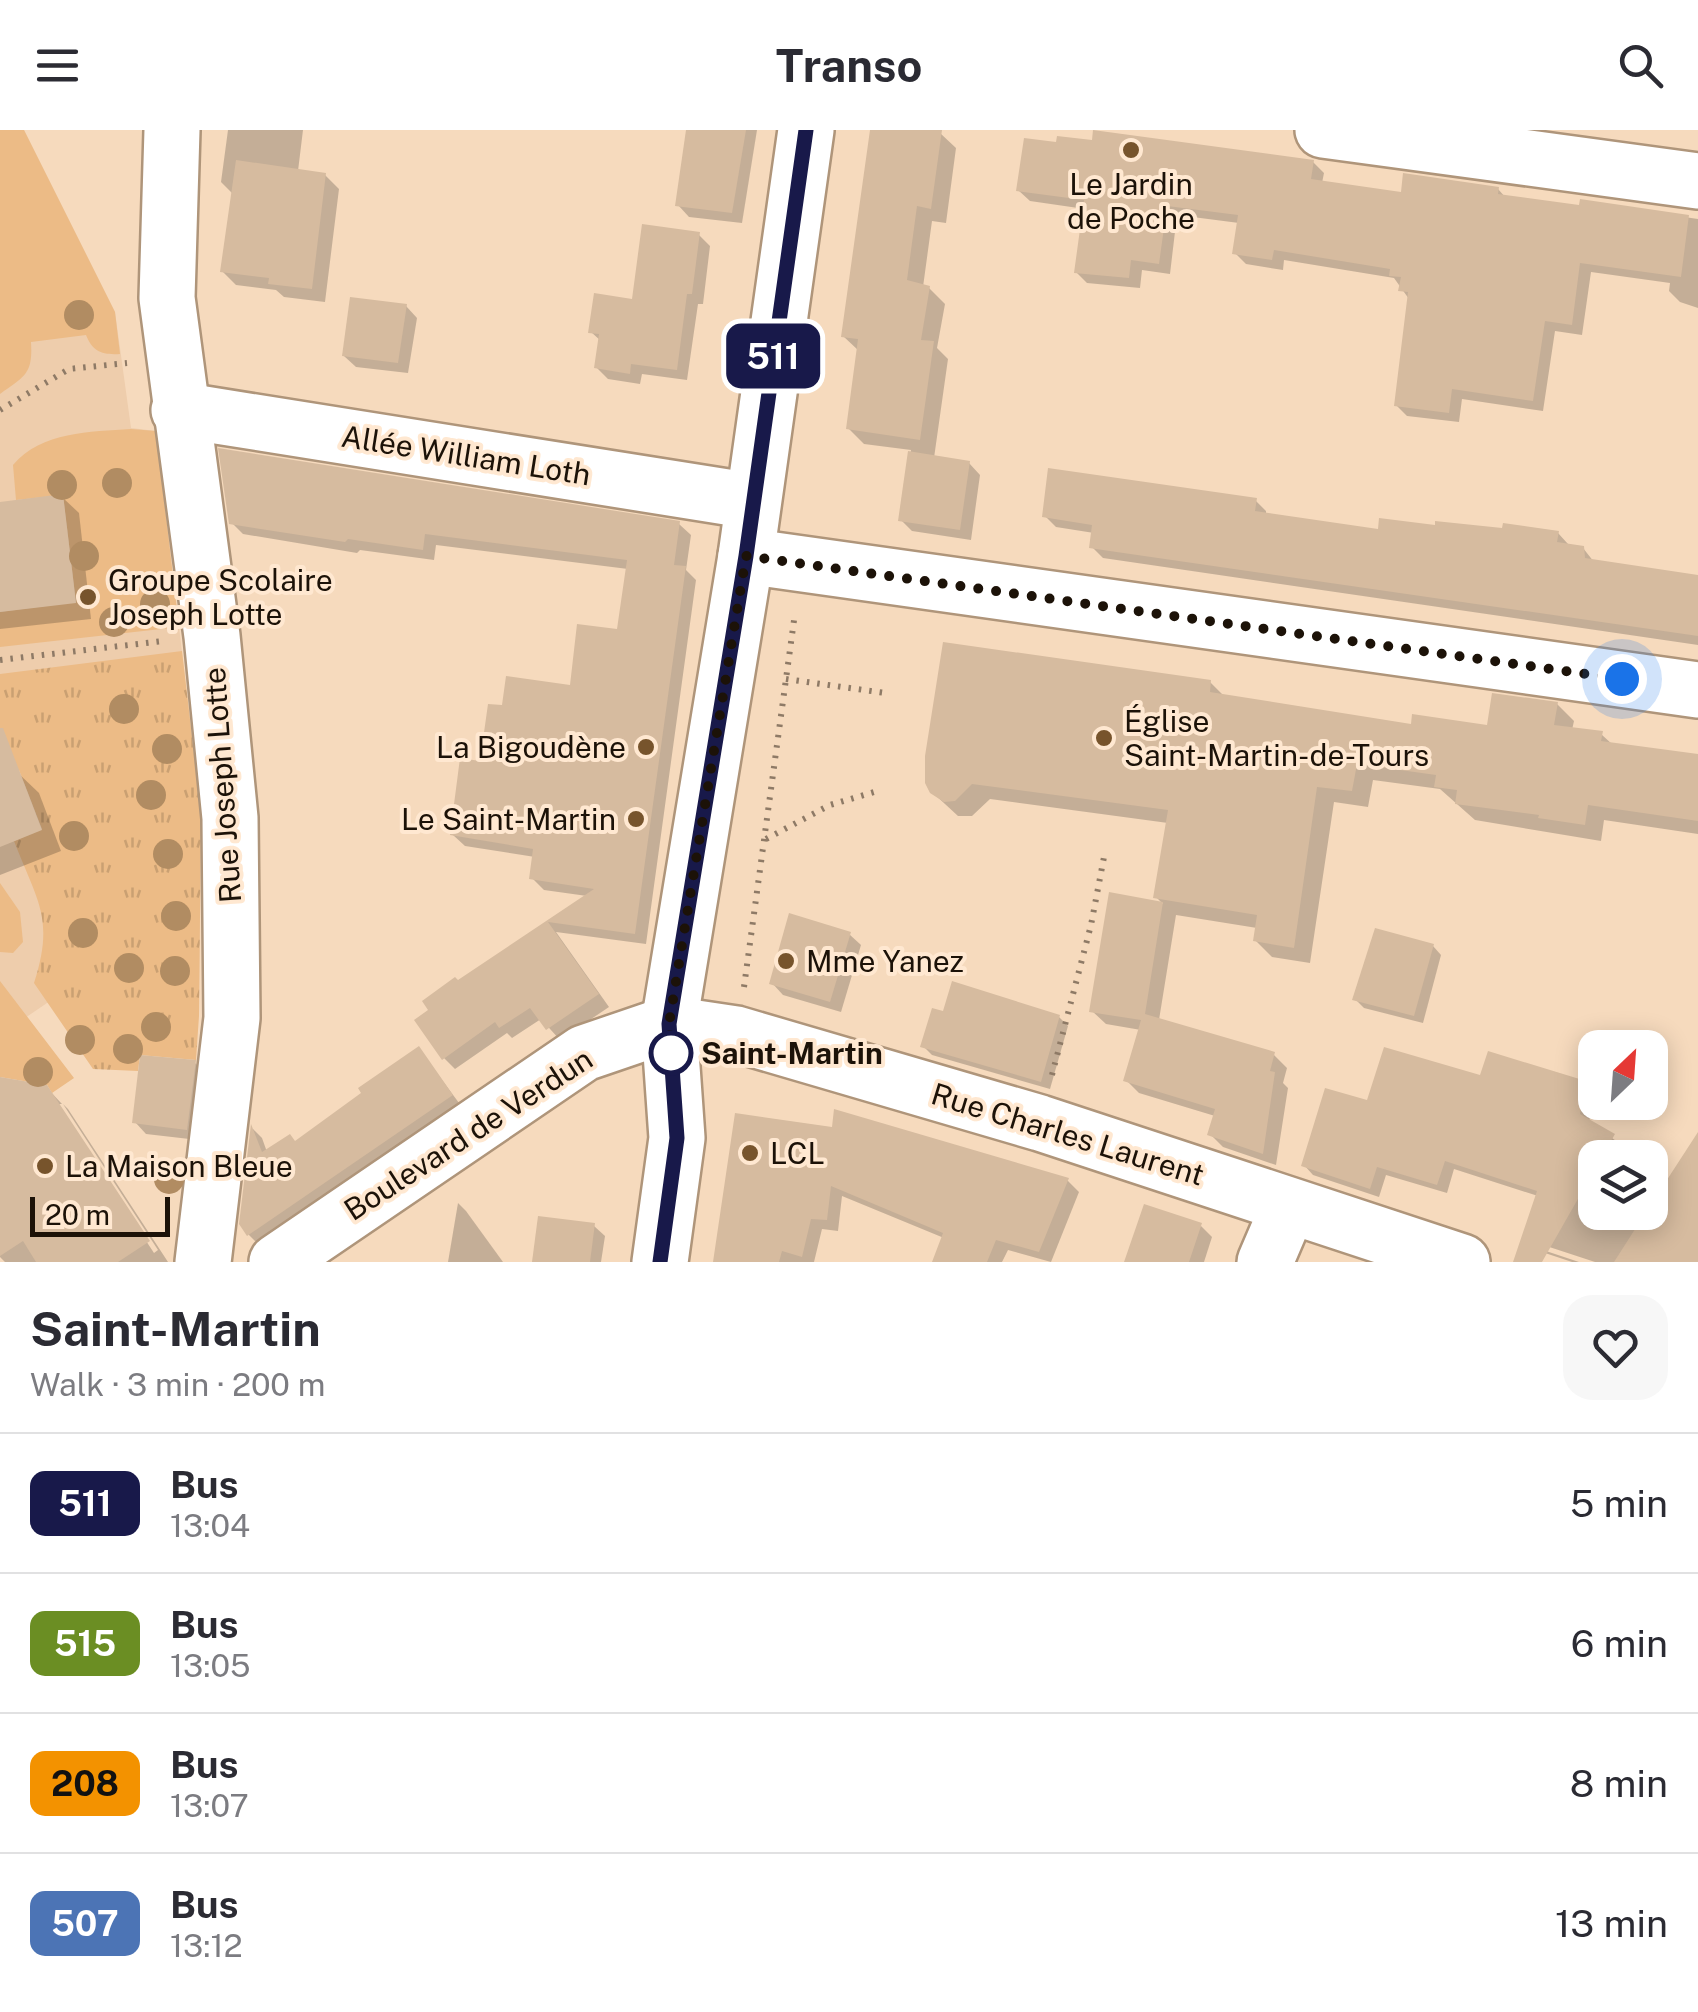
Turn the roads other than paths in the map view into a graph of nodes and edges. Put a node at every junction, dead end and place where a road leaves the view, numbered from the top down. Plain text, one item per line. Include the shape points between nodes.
1 (172, 130) edge
2 (806, 130) edge
3 (1323, 130) edge
4 (1683, 163) edge
5 (179, 410) junction
6 (752, 501) junction
7 (746, 556) junction
8 (1698, 690) edge
9 (669, 1024) junction
10 (1288, 1206) junction
11 (203, 1262) edge
12 (276, 1262) edge
13 (660, 1262) edge
14 (1264, 1262) edge
15 (1462, 1262) edge

1 - 5 street, Rue Joseph Lotte via 167,298
2 - 6 street
3 - 4 street
5 - 6 street, Allée William Loth
5 - 11 street, Rue Joseph Lotte via 230,818 232,1018
6 - 7 street
7 - 8 street
7 - 9 street
9 - 10 street, Rue Charles Laurent via 736,1034 1040,1123
9 - 12 street, Boulevard de Verdun via 584,1054
9 - 13 street via 677,1138
10 - 14 street
10 - 15 street, Rue Charles Laurent

